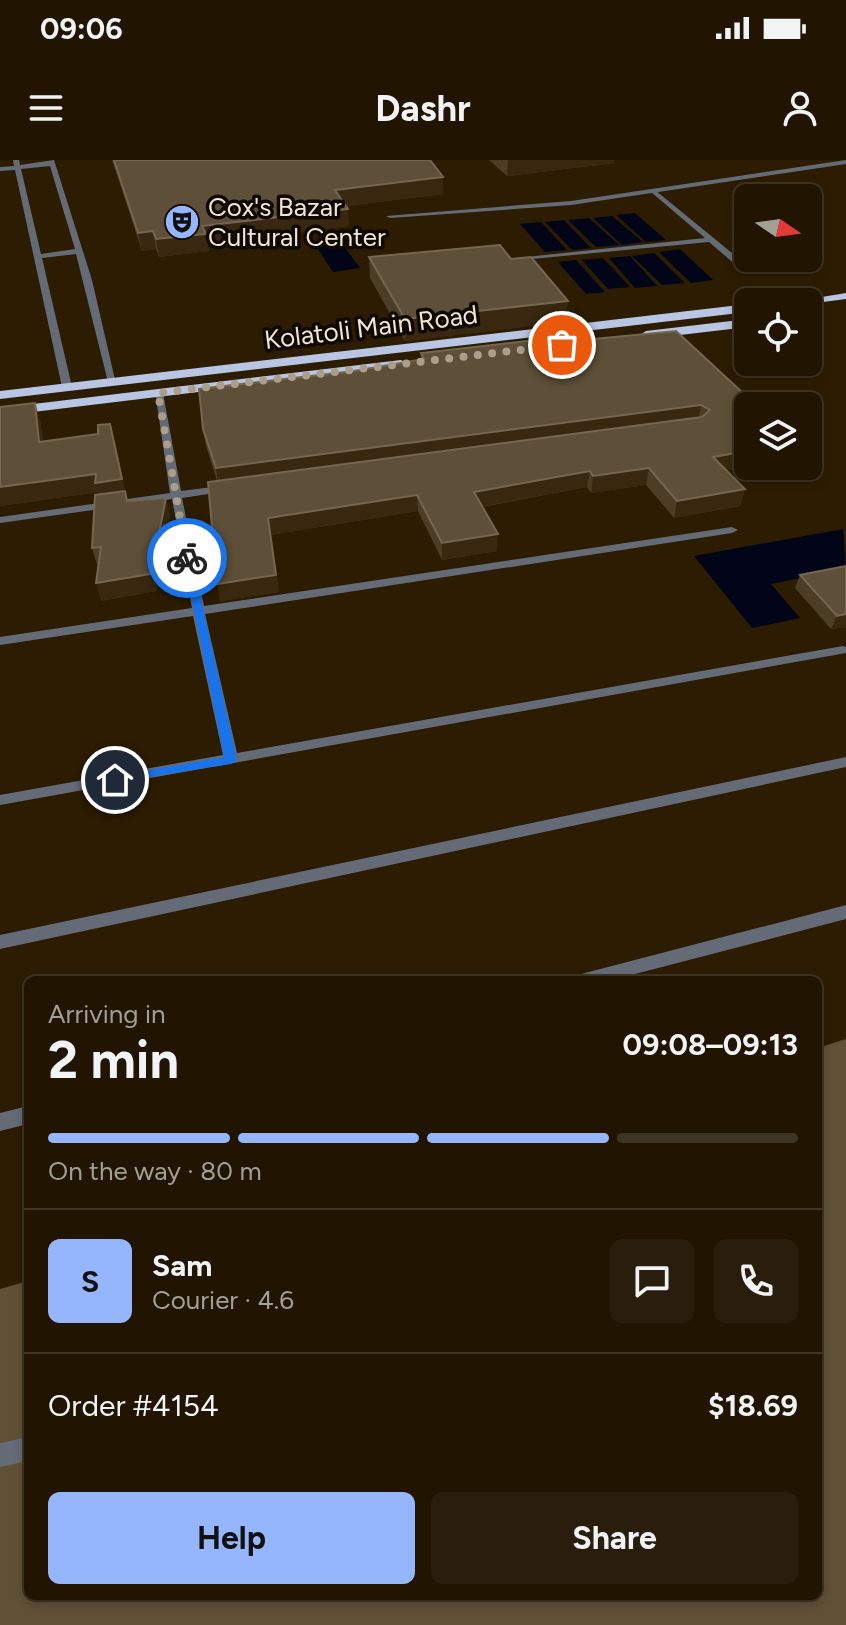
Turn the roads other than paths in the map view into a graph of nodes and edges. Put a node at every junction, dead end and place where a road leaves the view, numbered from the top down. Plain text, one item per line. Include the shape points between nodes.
1 (51, 162) edge
2 (846, 162) edge
3 (17, 164) edge
4 (0, 169) edge
5 (653, 191) junction
6 (390, 216) dead end
7 (709, 240) junction
8 (79, 251) junction
9 (40, 256) junction
10 (734, 259) edge
11 (496, 261) edge
12 (846, 296) edge
13 (822, 299) edge
14 (734, 310) edge
15 (734, 325) edge
16 (624, 338) edge
17 (422, 362) edge
18 (113, 382) junction
19 (67, 387) junction
20 (158, 393) junction
21 (0, 395) edge
22 (0, 412) edge
23 (239, 486) edge
24 (176, 494) junction
25 (0, 520) edge
26 (732, 530) dead end
27 (198, 612) junction
28 (0, 641) edge
29 (843, 650) dead end
30 (231, 760) junction
31 (846, 762) edge
32 (0, 800) edge
33 (846, 912) edge
34 (0, 942) edge
35 (600, 976) edge
36 (24, 1116) edge
37 (0, 1122) edge
38 (24, 1450) edge
39 (0, 1455) edge

1 - 3 street
1 - 8 street
2 - 5 street
3 - 4 street
3 - 9 street
5 - 6 street via 571,203
5 - 7 street
7 - 10 street
7 - 11 street
8 - 9 street
8 - 18 street
9 - 19 street
12 - 13 highway
14 - 18 highway, Kolatoli Main Road
15 - 16 highway
17 - 20 highway, Kolatoli Main Road
18 - 19 highway, Kolatoli Main Road
19 - 21 highway, Kolatoli Main Road
20 - 22 highway, Kolatoli Main Road
20 - 24 street
23 - 24 street
24 - 25 street
24 - 27 street
26 - 27 street
27 - 28 street
27 - 30 street
29 - 30 street
30 - 32 street
31 - 34 street
33 - 35 street
36 - 37 street
38 - 39 street

